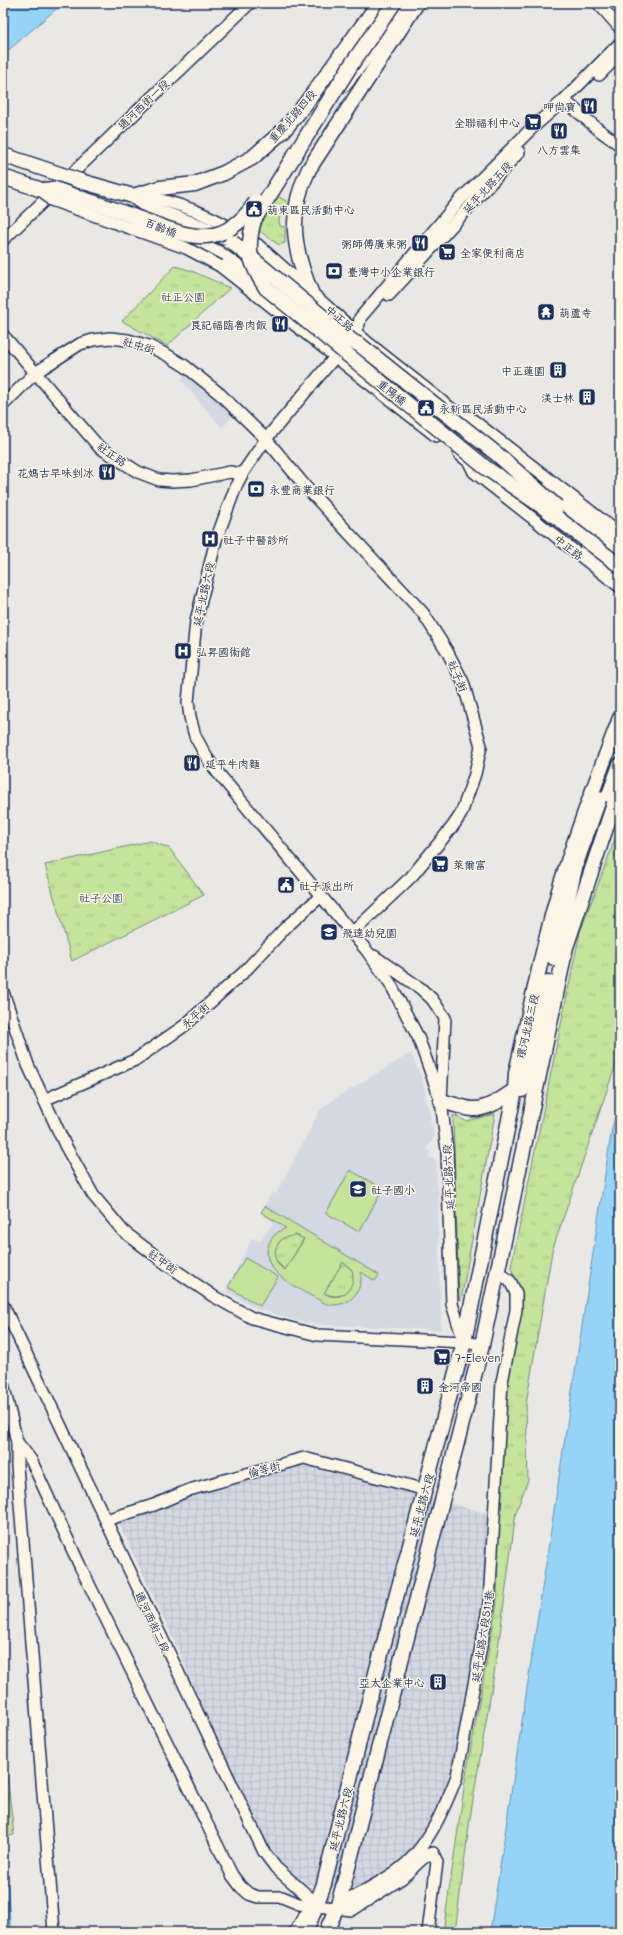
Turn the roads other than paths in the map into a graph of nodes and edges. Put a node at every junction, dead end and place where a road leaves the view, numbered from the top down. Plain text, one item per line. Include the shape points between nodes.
1 (250, 3) edge
2 (379, 3) edge
3 (394, 3) edge
4 (410, 3) edge
5 (417, 3) edge
6 (598, 3) edge
7 (620, 28) edge
8 (620, 43) edge
9 (620, 54) edge
10 (567, 102) junction
11 (620, 145) edge
12 (3, 155) edge
13 (3, 176) edge
14 (42, 190) junction
15 (133, 196) junction
16 (182, 235) junction
17 (3, 240) edge
18 (220, 266) joint
19 (266, 288) junction
20 (311, 292) junction
21 (325, 305) junction
22 (304, 332) junction
23 (355, 332) junction
24 (3, 335) edge
25 (335, 357) junction
26 (361, 364) junction
27 (402, 369) junction
28 (35, 373) junction
29 (382, 374) junction
30 (382, 393) junction
31 (3, 405) edge
32 (458, 414) junction
33 (266, 439) junction
34 (474, 465) junction
35 (242, 474) junction
36 (620, 534) edge
37 (620, 548) edge
38 (620, 556) edge
39 (620, 561) edge
40 (620, 566) edge
41 (620, 575) edge
42 (620, 587) edge
43 (620, 718) edge
44 (620, 740) edge
45 (620, 765) edge
46 (620, 786) edge
47 (321, 896) junction
48 (579, 906) junction
49 (352, 933) junction
50 (367, 951) junction
51 (3, 992) edge
52 (516, 1090) junction
53 (44, 1100) junction
54 (441, 1101) junction
55 (497, 1271) junction
56 (3, 1305) edge
57 (464, 1342) junction
58 (482, 1345) junction
59 (3, 1384) edge
60 (17, 1442) junction
61 (426, 1490) junction
62 (106, 1520) junction
63 (317, 1904) junction
64 (337, 1907) junction
65 (54, 1932) edge
66 (295, 1932) edge
67 (306, 1932) edge
68 (326, 1932) edge
69 (428, 1932) edge

1 - 17 street, 通河西街一段
2 - 15 main road, 重慶北路四段 via 303,107 284,130 252,158 224,173 195,184 160,188
3 - 19 main road, bridge via 351,65 254,220 249,237 250,257
4 - 16 main road, 百齡橋, bridge via 297,141 247,215 223,232 206,236
5 - 20 main road via 309,169 300,192 294,214 295,235 298,257
6 - 7 street
8 - 10 street
9 - 10 street, 延平北路五段
10 - 11 street
10 - 23 street, 延平北路五段
12 - 15 main road, bridge
13 - 14 main road, 百齡橋
14 - 16 main road, 百齡橋, bridge via 55,189
14 - 18 street, 百齡橋, bridge via 51,200 186,248
15 - 20 street, 中正路 via 184,206 241,233
15 - 23 main road, 重陽橋, bridge via 151,209 201,227 232,242
16 - 19 main road, 重陽橋, bridge via 218,253
18 - 22 street, 中正路
19 - 26 main road, 重陽橋, bridge
20 - 21 street, 中正路
21 - 22 street
21 - 23 street, 中正路
22 - 25 street, 中正路
23 - 25 street, 延平北路五段
23 - 27 street, 中正路
23 - 29 main road via 357,350
23 - 38 main road, 重陽橋, bridge via 360,345
24 - 28 street, 社正路
25 - 30 street, 中正路
25 - 33 street, 延平北路六段
26 - 29 main road
26 - 40 main road, 重陽橋, bridge via 366,371 486,468 543,507
27 - 30 street
27 - 32 street, 中正路
28 - 31 street, 社中街
28 - 33 street, 社中街 via 80,344 93,340 110,338 149,346 185,366 220,394
28 - 35 street, 社正路 via 99,447 138,472 159,480 172,481 230,472
29 - 39 main road
30 - 34 street, 中正路
32 - 36 street, 中正路 via 465,414
32 - 37 main road, bridge via 486,438 491,446
33 - 35 street, 延平北路六段
33 - 49 street, 社子街 via 305,486 398,585 431,625 463,682 481,746 475,774 461,814 453,826 411,877
34 - 41 main road, bridge via 493,475
34 - 42 street, 中正路 via 474,472
35 - 47 street, 延平北路六段 via 216,540 196,621 188,690 190,717 195,736 215,768
43 - 52 main road, 環河北路三段 via 580,824 560,888 518,1066
44 - 58 main road via 576,864 523,1087 473,1319 474,1331
45 - 48 main road via 586,857 579,883
46 - 48 main road, 環河北路三段
47 - 49 street, 延平北路六段
47 - 53 street, 永平街 via 281,932 244,972 184,1026 135,1060
48 - 55 main road, 環河北路三段 via 558,980
49 - 50 street, 延平北路六段
50 - 54 street, 延平北路六段 via 390,983 417,1034
50 - 54 street, 延平北路六段 via 420,988 432,999 445,1018
51 - 53 street, 社中街 via 28,1065
52 - 54 main road via 489,1106 480,1108 471,1109
52 - 57 main road, 環河北路三段
53 - 57 street, 社中街 via 93,1195 123,1231 213,1296 252,1318 317,1335
54 - 57 street, 延平北路六段 via 447,1150 452,1304
55 - 58 main road, 環河北路三段
55 - 64 street, 延平北路六段511巷 via 510,1281 516,1293 516,1310 502,1382 489,1603 457,1776 446,1803 419,1849 399,1870
56 - 62 street, 通河西街二段
57 - 58 street, 社中街
57 - 61 main road, 延平北路六段
58 - 64 main road, 延平北路六段
59 - 60 street
60 - 63 street via 31,1460 232,1875 245,1890 258,1897 282,1897 299,1904
60 - 65 street
61 - 62 street, 倫等街 via 304,1458 189,1490 154,1505
61 - 63 main road, 延平北路六段
62 - 63 street, 通河西街二段 via 264,1852 281,1873
63 - 64 street
63 - 66 street via 304,1916
63 - 67 main road, 延平北路六段
64 - 68 main road, 延平北路六段
64 - 69 street via 352,1910 402,1878 433,1853 437,1862

